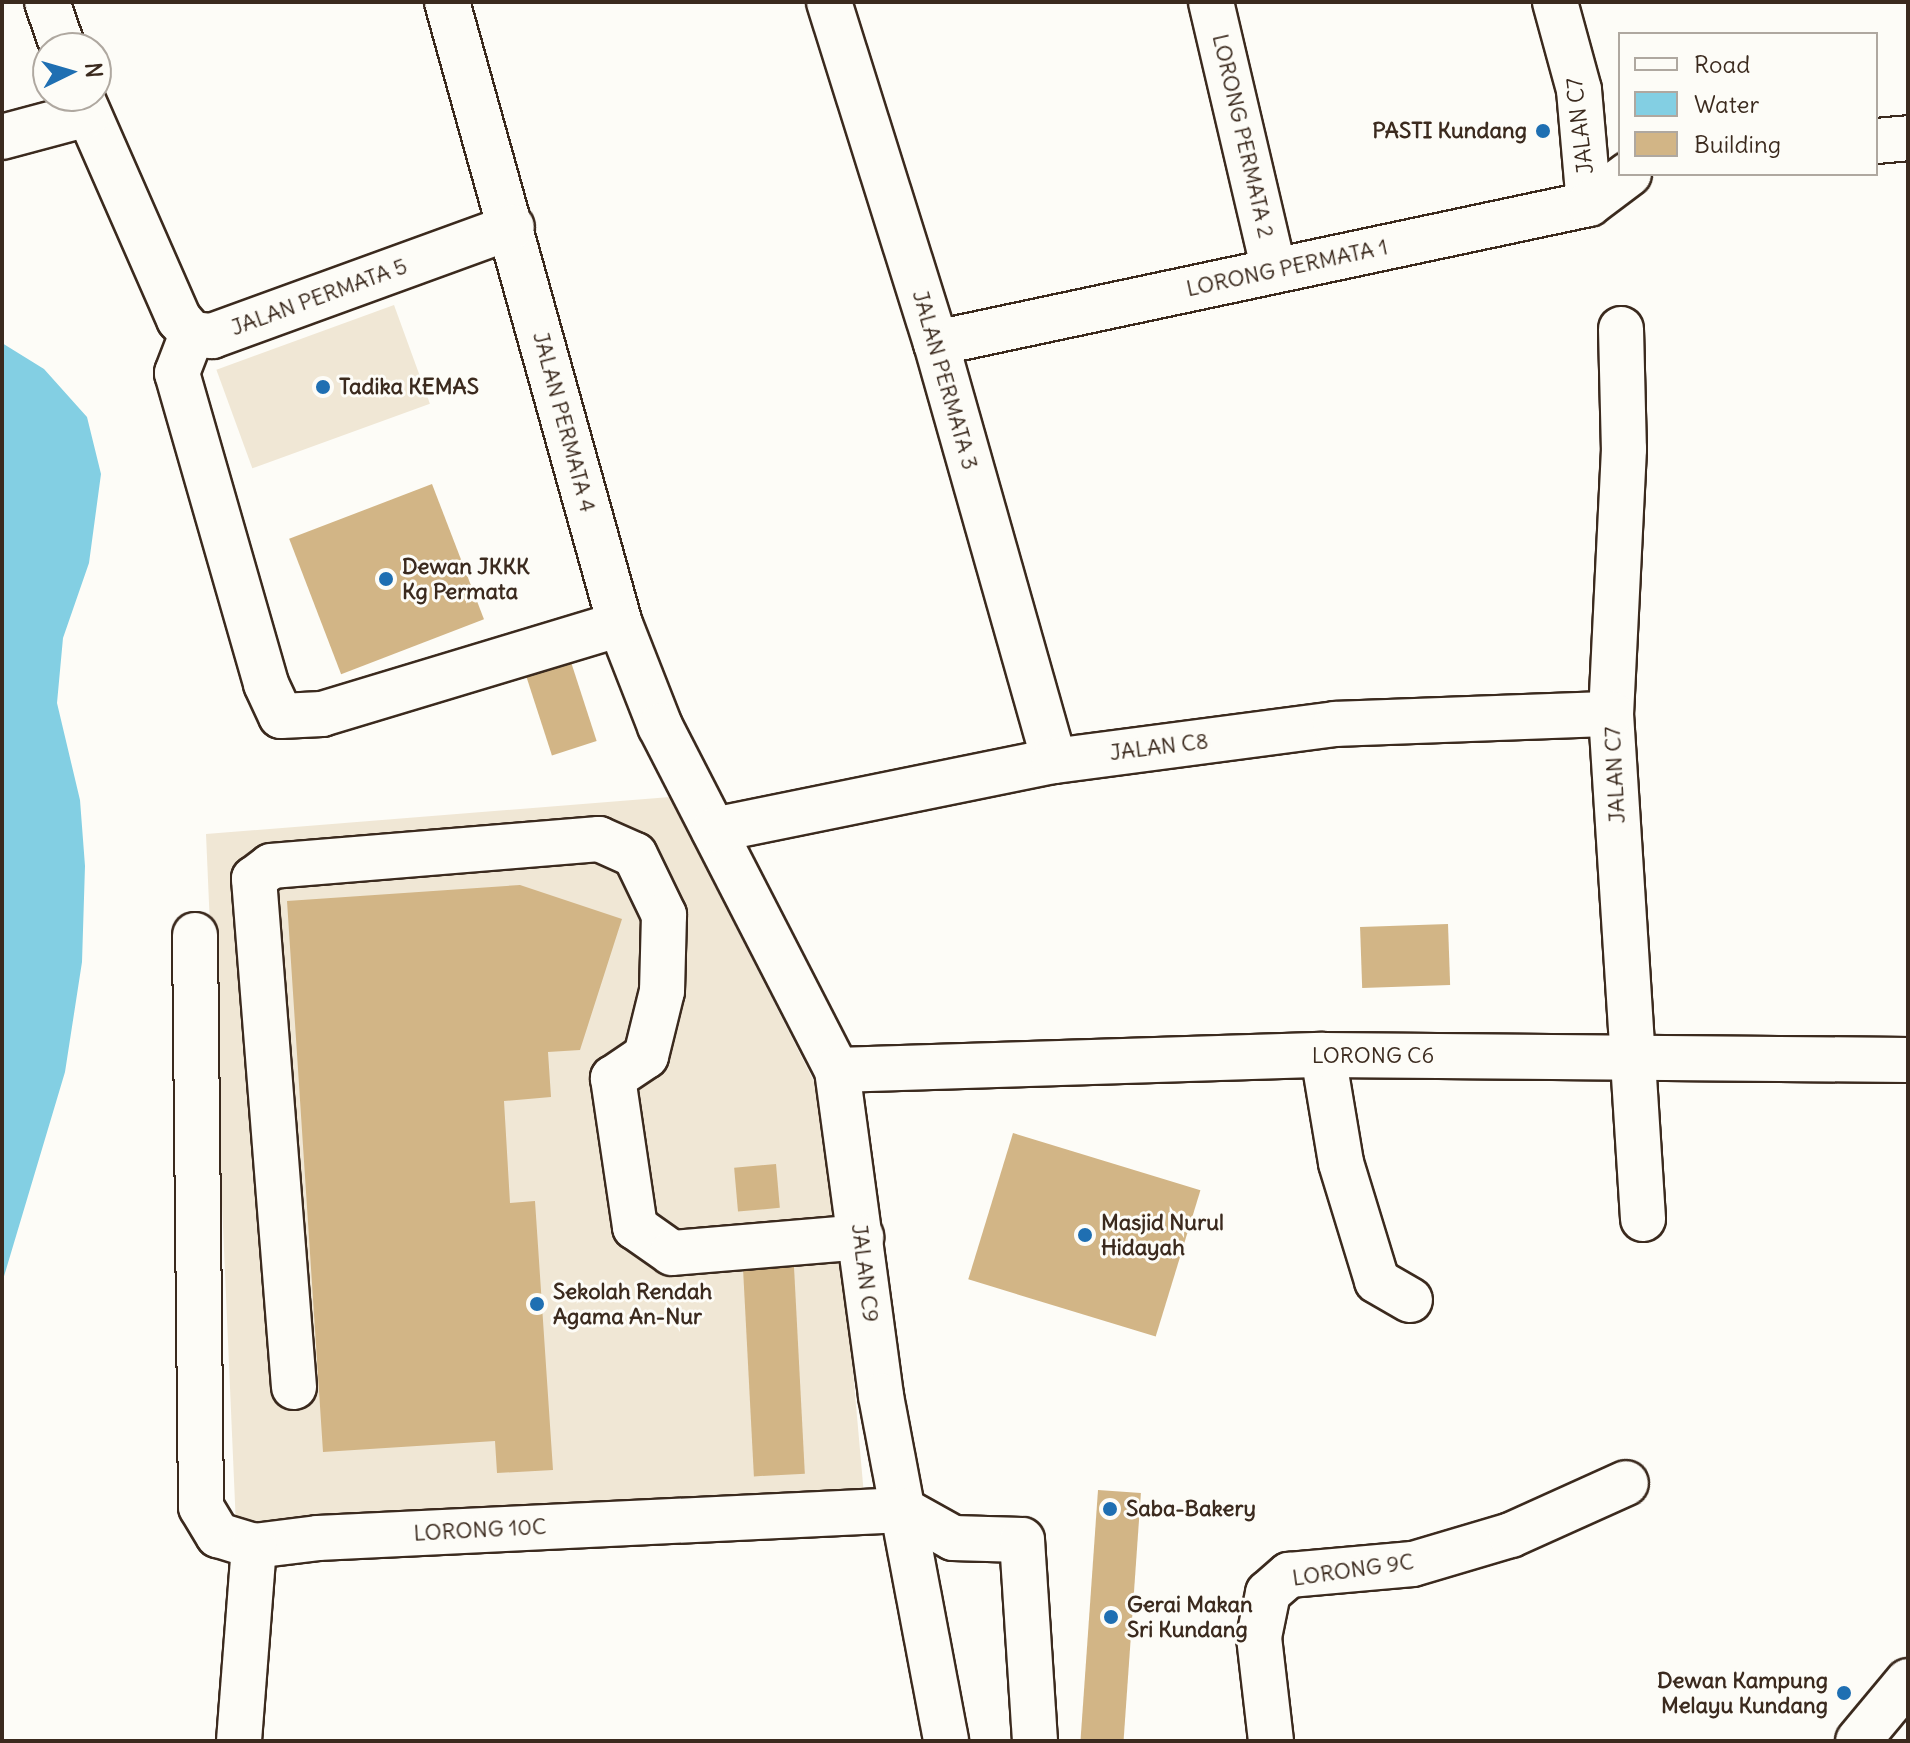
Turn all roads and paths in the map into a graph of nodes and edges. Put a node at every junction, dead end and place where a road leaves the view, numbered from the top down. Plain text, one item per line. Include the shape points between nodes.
1 (47, 2) edge
2 (447, 2) edge
3 (829, 2) edge
4 (1211, 2) edge
5 (1555, 2) edge
6 (57, 32) edge
7 (66, 112) edge
8 (87, 112) edge
9 (2, 137) edge
10 (1908, 138) edge
11 (1878, 141) edge
12 (1626, 176) edge
13 (1589, 204) junction
14 (512, 227) junction
15 (1274, 270) junction
16 (1621, 329) dead end
17 (192, 334) junction
18 (936, 343) junction
19 (620, 624) junction
20 (1611, 714) junction
21 (1054, 761) junction
22 (714, 830) junction
23 (195, 935) dead end
24 (1323, 1055) junction
25 (1631, 1055) junction
26 (1908, 1060) edge
27 (837, 1070) junction
28 (1643, 1219) dead end
29 (861, 1237) junction
30 (1410, 1300) dead end
31 (294, 1387) dead end
32 (1626, 1483) dead end
33 (903, 1510) junction
34 (254, 1546) junction
35 (1908, 1681) edge
36 (239, 1741) edge
37 (946, 1741) edge
38 (1035, 1741) edge
39 (1271, 1741) edge
40 (1858, 1741) edge

1 - 6 street
2 - 14 street, JALAN PERMATA 4
3 - 18 street, JALAN PERMATA 3
4 - 15 street, LORONG PERMATA 2
5 - 13 street, JALAN C7 via 1579,90
7 - 9 street
8 - 17 street via 179,319
10 - 11 street
12 - 13 street, LORONG PERMATA 1
13 - 15 street, LORONG PERMATA 1
14 - 17 street, JALAN PERMATA 5 via 212,336
14 - 19 street, JALAN PERMATA 4
15 - 18 street, LORONG PERMATA 1
16 - 20 street, JALAN C7 via 1624,449
17 - 19 street via 177,373 266,684 281,716 322,714
18 - 21 street, JALAN PERMATA 3
19 - 22 street, JALAN PERMATA 4 via 660,726
20 - 21 street, JALAN C8 via 1335,724
20 - 25 street, JALAN C7
21 - 22 street, JALAN C8
22 - 27 street, JALAN C9
23 - 34 street via 201,1507 218,1535
24 - 25 street, LORONG C6
24 - 27 street, LORONG C6
24 - 30 street via 1341,1163 1377,1281
25 - 26 street, LORONG C6
25 - 28 street, JALAN C7
27 - 29 street, JALAN C9
29 - 31 street via 672,1253 635,1227 613,1078 646,1056 662,991 664,915 635,855 599,839 271,866 254,879
29 - 33 street, JALAN C9
32 - 39 street, LORONG 9C via 1511,1535 1413,1564 1289,1575 1268,1593 1259,1637
33 - 34 street, LORONG 10C via 318,1538
33 - 37 street, JALAN C9
33 - 38 street via 953,1538 1022,1540
34 - 36 street
35 - 40 street

